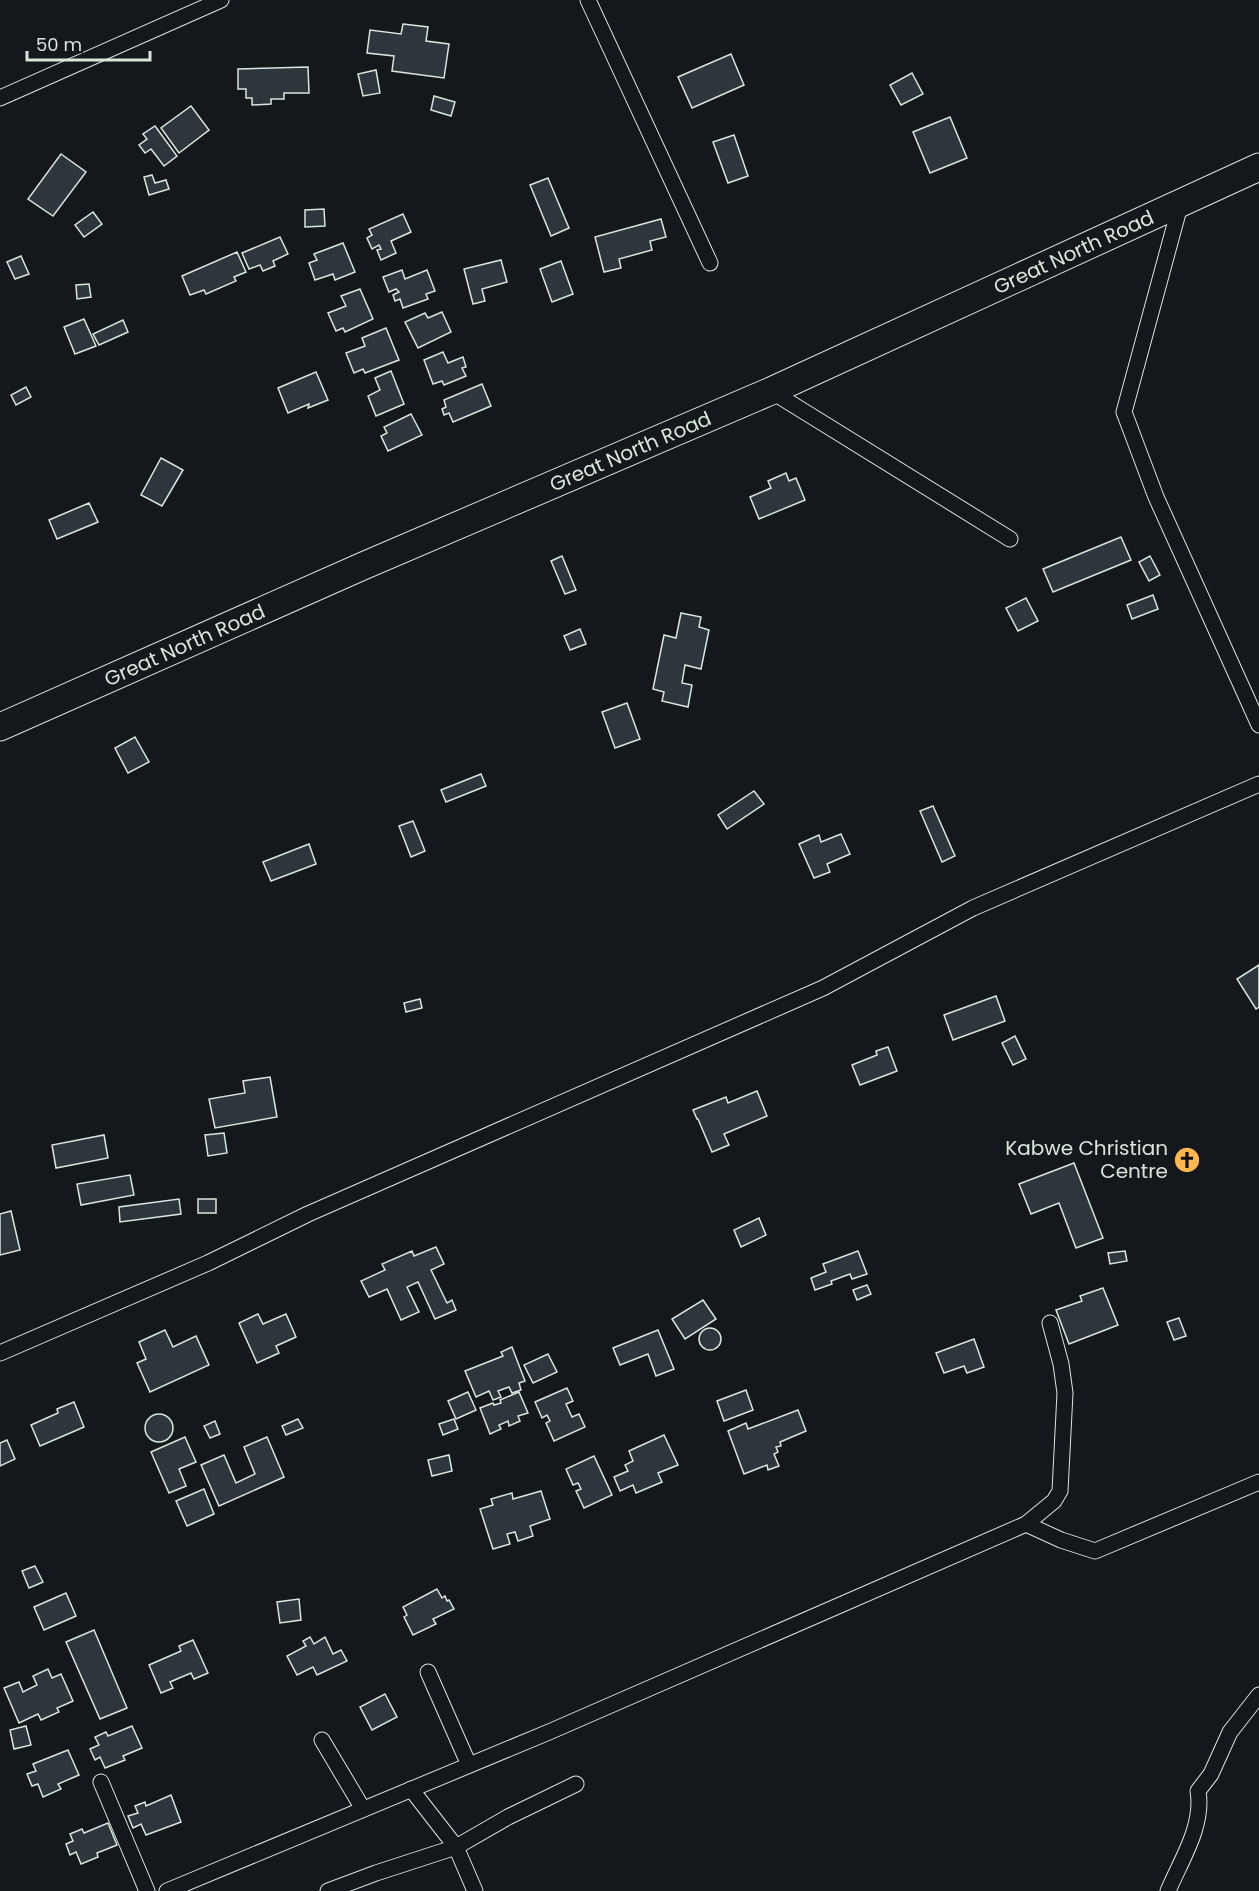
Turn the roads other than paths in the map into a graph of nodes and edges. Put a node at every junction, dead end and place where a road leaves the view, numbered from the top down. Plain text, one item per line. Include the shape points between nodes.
1 (220, 0) edge
2 (588, 0) edge
3 (0, 98) edge
4 (1259, 167) edge
5 (1181, 202) junction
6 (710, 263) dead end
7 (771, 391) junction
8 (1010, 539) dead end
9 (1259, 725) edge
10 (0, 727) edge
11 (1259, 784) edge
12 (1050, 1323) dead end
13 (0, 1353) edge
14 (1259, 1482) edge
15 (1026, 1524) junction
16 (428, 1672) dead end
17 (1259, 1695) edge
18 (322, 1740) dead end
19 (469, 1765) junction
20 (101, 1782) dead end
21 (576, 1784) dead end
22 (411, 1790) junction
23 (363, 1809) junction
24 (456, 1847) junction
25 (195, 1880) junction
26 (147, 1891) edge
27 (167, 1891) edge
28 (206, 1891) edge
29 (328, 1891) edge
30 (475, 1891) edge
31 (1168, 1891) edge

1 - 3 street
2 - 6 street
4 - 5 highway, Great North Road
5 - 7 highway, Great North Road
5 - 9 street via 1124,412 1156,497
7 - 8 street
7 - 10 highway, Great North Road
11 - 13 street via 973,908 823,988
12 - 15 street via 1065,1393 1060,1491
14 - 15 street via 1095,1551
15 - 19 street
16 - 19 street
17 - 31 street via 1230,1732 1211,1774 1198,1791 1200,1802 1194,1833
18 - 23 street
19 - 22 street
20 - 26 street
21 - 24 street
22 - 23 street
22 - 24 street
23 - 25 street
24 - 29 street
24 - 30 street
25 - 27 street
25 - 28 street

